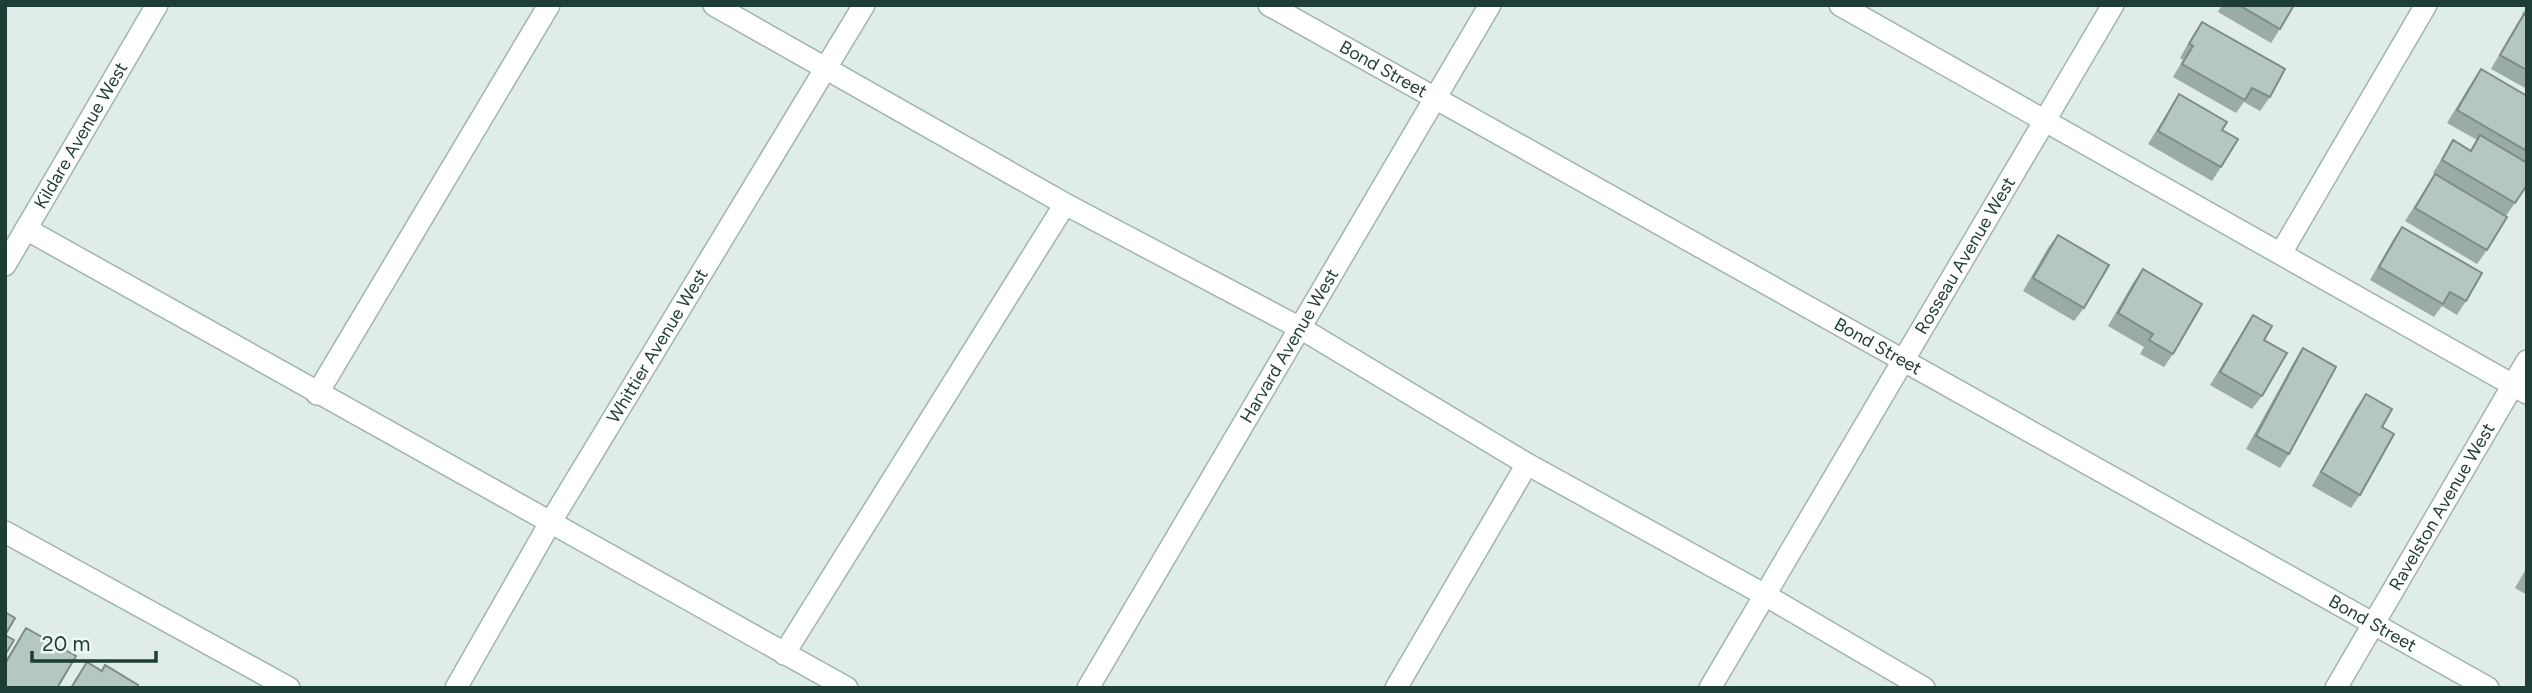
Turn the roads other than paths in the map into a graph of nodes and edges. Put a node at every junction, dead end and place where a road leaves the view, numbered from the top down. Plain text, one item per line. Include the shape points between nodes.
1 (157, 5) edge
2 (549, 5) edge
3 (714, 5) edge
4 (864, 5) edge
5 (1269, 5) edge
6 (1490, 5) edge
7 (1840, 5) edge
8 (2113, 5) edge
9 (2426, 5) edge
10 (826, 69) junction
11 (1435, 99) junction
12 (2045, 123) junction
13 (1065, 204) junction
14 (26, 229) junction
15 (2281, 254) junction
16 (5, 265) edge
17 (1302, 329) junction
18 (1905, 360) junction
19 (2527, 361) edge
20 (2519, 389) edge
21 (317, 394) junction
22 (1527, 464) junction
23 (550, 523) junction
24 (5, 532) edge
25 (1765, 595) junction
26 (2373, 623) junction
27 (784, 654) junction
28 (289, 688) edge
29 (456, 688) edge
30 (847, 688) edge
31 (1088, 688) edge
32 (1396, 688) edge
33 (1710, 688) edge
34 (1924, 688) edge
35 (2336, 688) edge
36 (2488, 688) edge

1 - 14 street, Kildare Avenue West
2 - 21 street
3 - 10 street
4 - 10 street, Whittier Avenue West
5 - 11 street, Bond Street
6 - 11 street, Harvard Avenue West
7 - 12 street
8 - 12 street, Rosseau Avenue West
9 - 15 street
10 - 13 street
10 - 23 street, Whittier Avenue West
11 - 17 street, Harvard Avenue West
11 - 18 street, Bond Street
12 - 15 street
12 - 18 street, Rosseau Avenue West
13 - 17 street
13 - 27 street
14 - 16 street, Kildare Avenue West
14 - 21 street
15 - 20 street
17 - 22 street
17 - 31 street, Harvard Avenue West
18 - 25 street, Rosseau Avenue West
18 - 26 street, Bond Street
19 - 20 street, Ravelston Avenue West
20 - 26 street, Ravelston Avenue West
21 - 23 street
22 - 25 street
22 - 32 street
23 - 27 street
23 - 29 street, Whittier Avenue West
24 - 28 street
25 - 33 street, Rosseau Avenue West
25 - 34 street
26 - 35 street, Ravelston Avenue West
26 - 36 street, Bond Street
27 - 30 street

